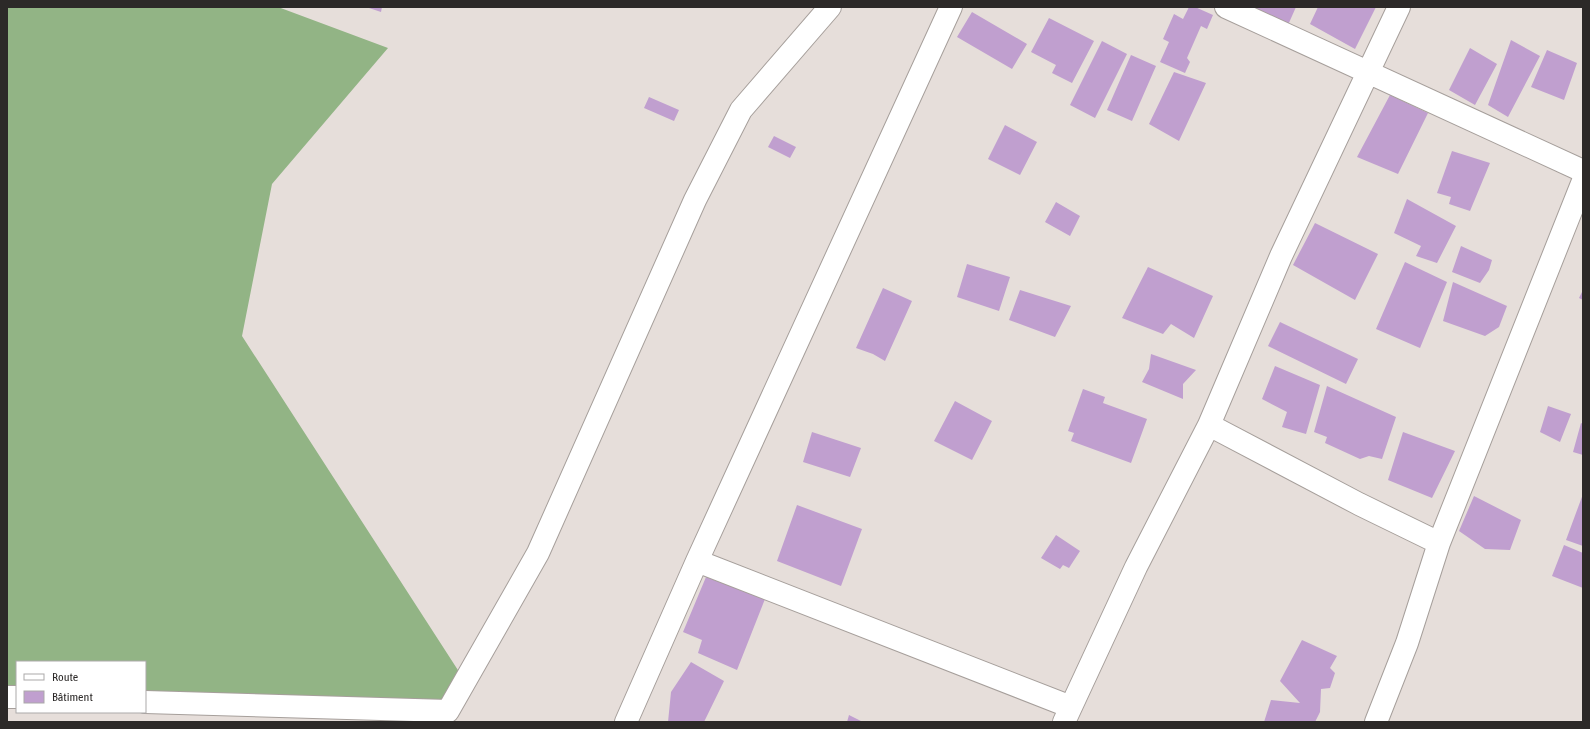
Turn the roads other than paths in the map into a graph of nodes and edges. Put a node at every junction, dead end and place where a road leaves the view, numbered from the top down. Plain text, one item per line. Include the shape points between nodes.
1 (830, 7) edge
2 (951, 7) edge
3 (1226, 7) edge
4 (1399, 7) edge
5 (1367, 73) junction
6 (1583, 171) edge
7 (1583, 181) edge
8 (1209, 425) junction
9 (1439, 543) junction
10 (697, 561) junction
11 (146, 702) edge
12 (1067, 714) edge
13 (626, 722) edge
14 (1376, 722) edge

1 - 11 street via 741,110 695,200 538,553 448,711
2 - 10 street
3 - 5 street
4 - 5 street
5 - 6 street
5 - 8 street via 1281,256
7 - 9 street
8 - 9 street via 1358,504
8 - 12 street via 1136,567
9 - 14 street via 1407,643
10 - 12 street
10 - 13 street

